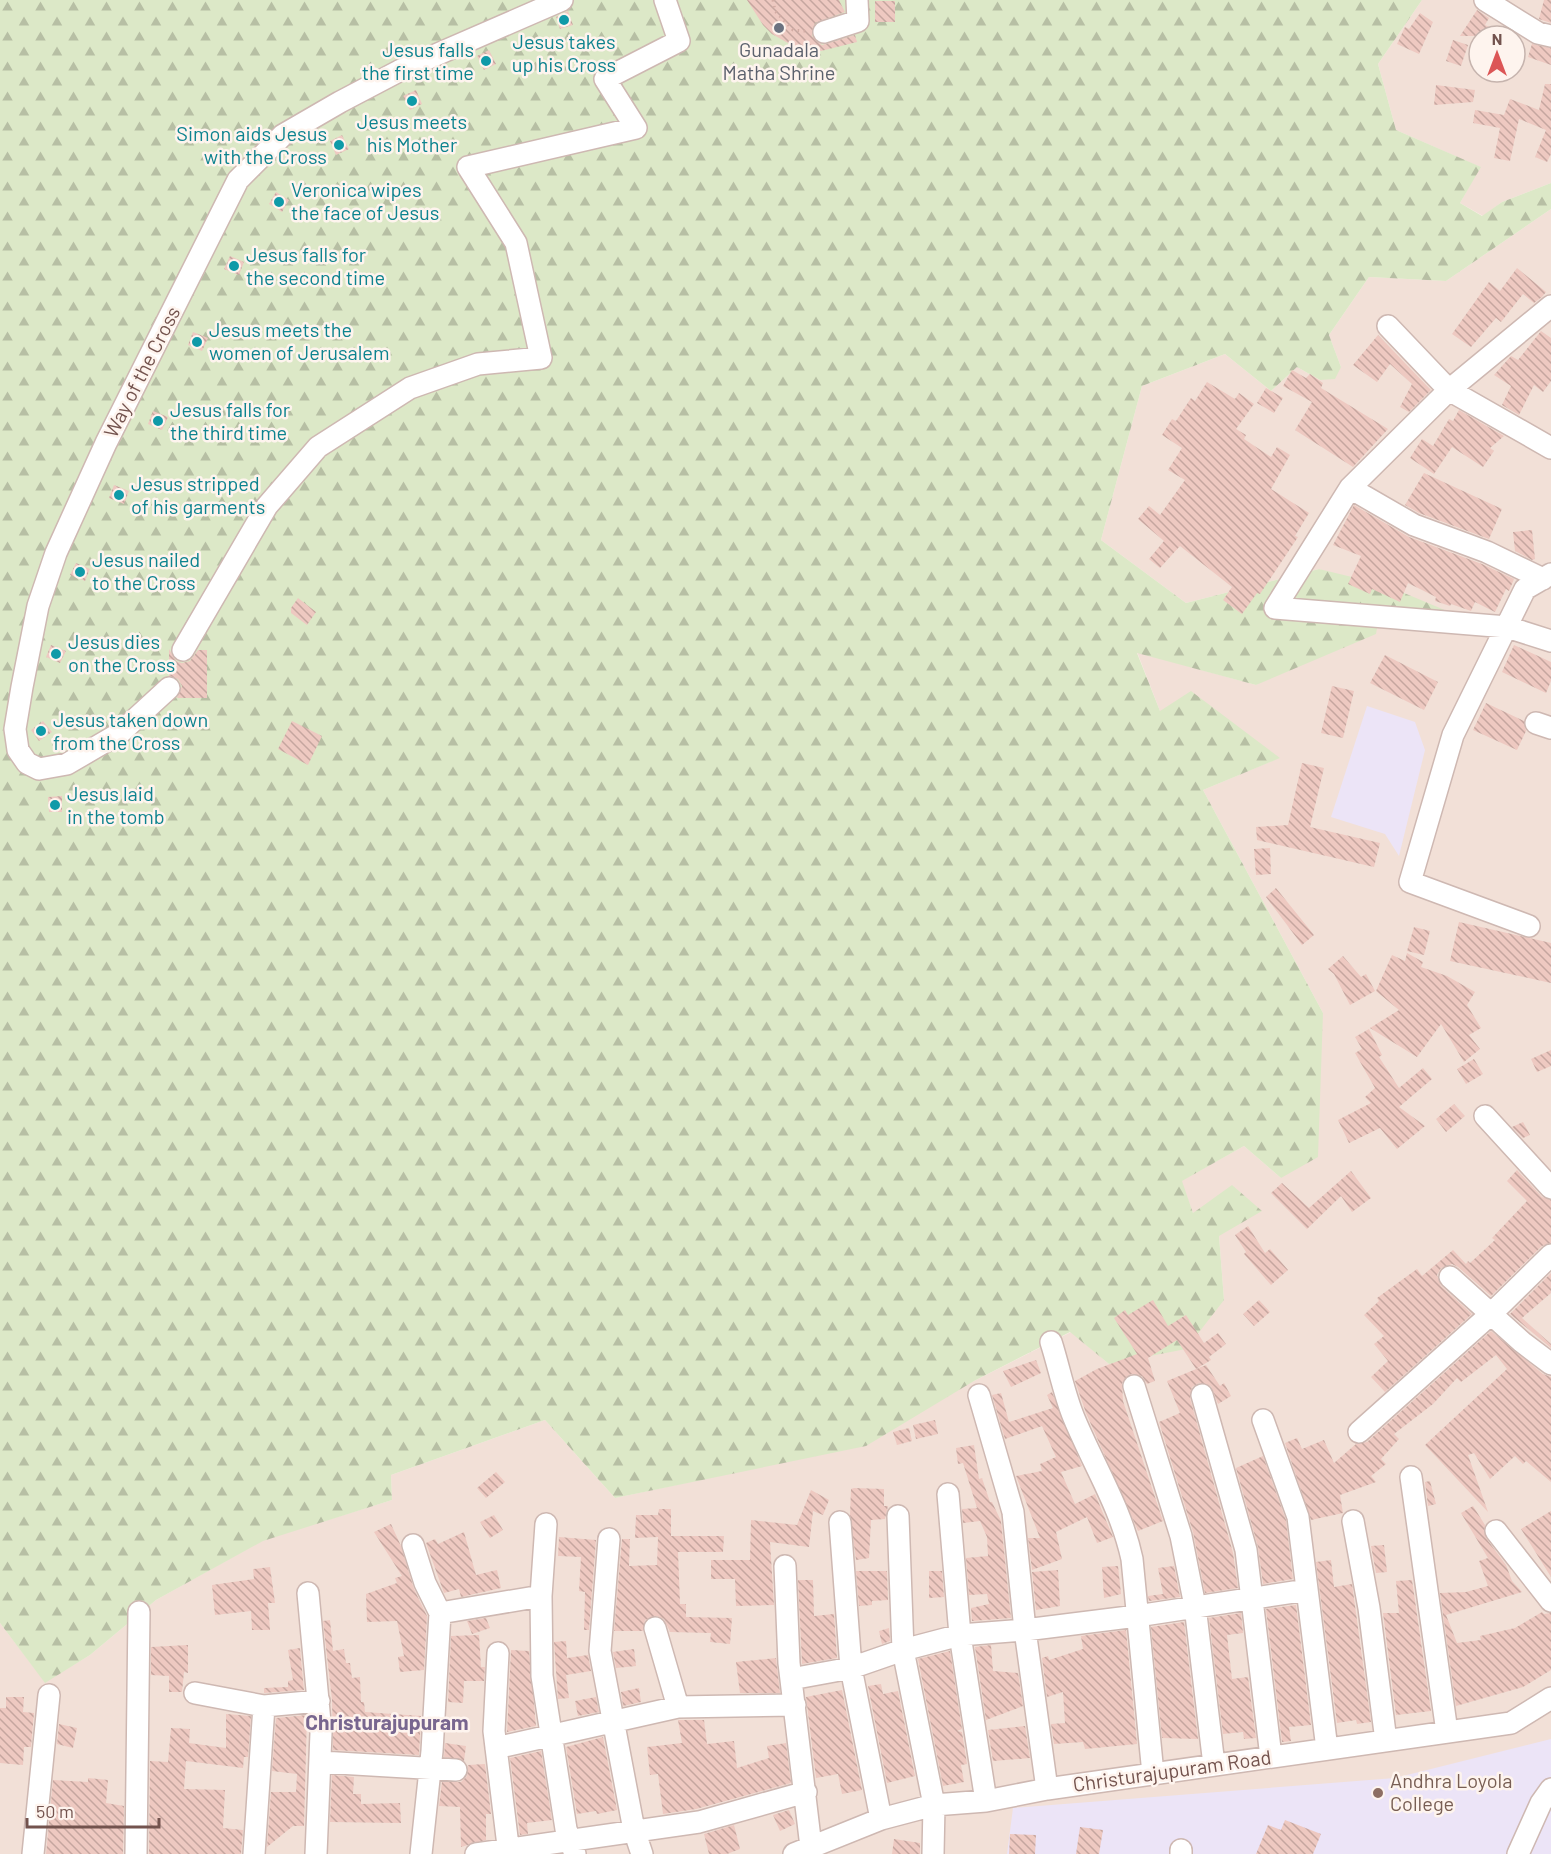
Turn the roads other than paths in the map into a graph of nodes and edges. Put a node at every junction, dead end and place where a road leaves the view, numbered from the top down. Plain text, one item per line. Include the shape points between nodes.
1 (562, 0) edge
2 (665, 0) edge
3 (856, 0) edge
4 (1485, 0) edge
5 (824, 32) road end
6 (1551, 36) edge
7 (1551, 306) edge
8 (1388, 326) dead end
9 (1449, 390) junction
10 (1551, 448) edge
11 (1350, 488) junction
12 (1547, 577) edge
13 (1507, 627) junction
14 (1551, 641) edge
15 (183, 650) dead end
16 (169, 688) dead end
17 (1529, 926) dead end
18 (1485, 1116) dead end
19 (1551, 1188) edge
20 (1551, 1255) edge
21 (1450, 1277) dead end
22 (1491, 1314) junction
23 (1051, 1342) dead end
24 (1551, 1364) edge
25 (1134, 1386) dead end
26 (979, 1395) dead end
27 (1202, 1395) dead end
28 (1263, 1420) dead end
29 (1359, 1432) dead end
30 (1411, 1477) dead end
31 (948, 1494) dead end
32 (898, 1516) dead end
33 (1353, 1521) dead end
34 (840, 1522) dead end
35 (546, 1524) dead end
36 (1496, 1531) dead end
37 (609, 1539) dead end
38 (413, 1545) dead end
39 (785, 1566) dead end
40 (1307, 1590) junction
41 (308, 1593) dead end
42 (541, 1596) junction
43 (1251, 1598) junction
44 (1551, 1601) edge
45 (1195, 1606) junction
46 (139, 1612) dead end
47 (440, 1613) junction
48 (1137, 1616) junction
49 (655, 1628) dead end
50 (1025, 1630) junction
51 (960, 1635) junction
52 (903, 1650) junction
53 (498, 1653) dead end
54 (851, 1668) junction
55 (791, 1679) junction
56 (195, 1693) dead end
57 (49, 1695) dead end
58 (1551, 1698) edge
59 (319, 1701) junction
60 (795, 1705) junction
61 (264, 1706) junction
62 (678, 1707) junction
63 (614, 1724) junction
64 (1447, 1732) junction
65 (551, 1736) junction
66 (1386, 1741) junction
67 (496, 1748) junction
68 (1327, 1749) junction
69 (1271, 1757) junction
70 (321, 1762) junction
71 (1214, 1765) junction
72 (428, 1768) junction
73 (456, 1770) dead end
74 (1153, 1774) junction
75 (1047, 1789) junction
76 (1551, 1789) edge
77 (806, 1792) junction
78 (986, 1801) junction
79 (934, 1805) junction
80 (881, 1819) junction
81 (634, 1830) junction
82 (573, 1847) edge
83 (803, 1850) edge
84 (509, 1852) edge
85 (33, 1854) edge
86 (136, 1854) edge
87 (254, 1854) edge
88 (316, 1854) edge
89 (421, 1854) edge
90 (476, 1854) edge
91 (642, 1854) edge
92 (933, 1854) edge
93 (1518, 1854) edge

1 - 16 street, Way of the Cross via 399,71 340,102 283,135 238,180 106,443 56,553 38,606 22,687 15,729 18,750 27,763 39,769 67,764 120,733
2 - 15 street via 679,41 605,79 636,128 468,167 516,243 541,358 478,364 410,388 318,447 267,506
3 - 5 street via 858,21
4 - 6 street via 1538,33
7 - 9 street
8 - 9 street
9 - 10 street
9 - 11 street
11 - 12 street via 1414,525
11 - 13 street via 1275,608
12 - 13 street via 1525,590
13 - 14 street
13 - 17 street via 1453,735 1410,882
18 - 19 street
20 - 22 street
21 - 22 street
22 - 24 street
22 - 29 street
23 - 48 street via 1074,1417 1120,1514 1132,1559
25 - 45 street via 1182,1536
26 - 50 street via 1013,1512
27 - 43 street via 1246,1550
28 - 40 street via 1298,1517
30 - 64 street
31 - 51 street
32 - 52 street
33 - 66 street
34 - 54 street
35 - 42 street
36 - 44 street
37 - 63 street via 600,1651
38 - 47 street
39 - 55 street
40 - 43 street
40 - 68 street
41 - 59 street
42 - 47 street
42 - 65 street via 540,1655
43 - 45 street
43 - 69 street
45 - 48 street
45 - 71 street
46 - 86 street
47 - 72 street
48 - 50 street
48 - 74 street
49 - 62 street
50 - 51 street
50 - 75 street
51 - 52 street
51 - 78 street
52 - 54 street
52 - 79 street
53 - 67 street
54 - 55 street
54 - 80 street
55 - 60 street
56 - 61 street
57 - 85 street
58 - 64 street, Christurajupuram Road via 1511,1723
59 - 61 street
59 - 70 street
60 - 62 street
60 - 77 street
61 - 87 street
62 - 63 street
63 - 65 street
63 - 81 street
64 - 66 street, Christurajupuram Road
65 - 67 street
65 - 82 street via 566,1829
66 - 68 street, Christurajupuram Road
67 - 84 street
68 - 69 street, Christurajupuram Road
69 - 71 street, Christurajupuram Road
70 - 72 street
70 - 88 street
71 - 74 street, Christurajupuram Road
72 - 73 street
72 - 89 street
74 - 75 street, Christurajupuram Road
75 - 78 street, Christurajupuram Road
76 - 93 street
77 - 81 street via 699,1822
77 - 83 street
78 - 79 street, Christurajupuram Road
79 - 80 street, Christurajupuram Road
79 - 92 street
80 - 83 street, Christurajupuram Road
81 - 82 street
81 - 91 street
82 - 84 street
84 - 90 street

